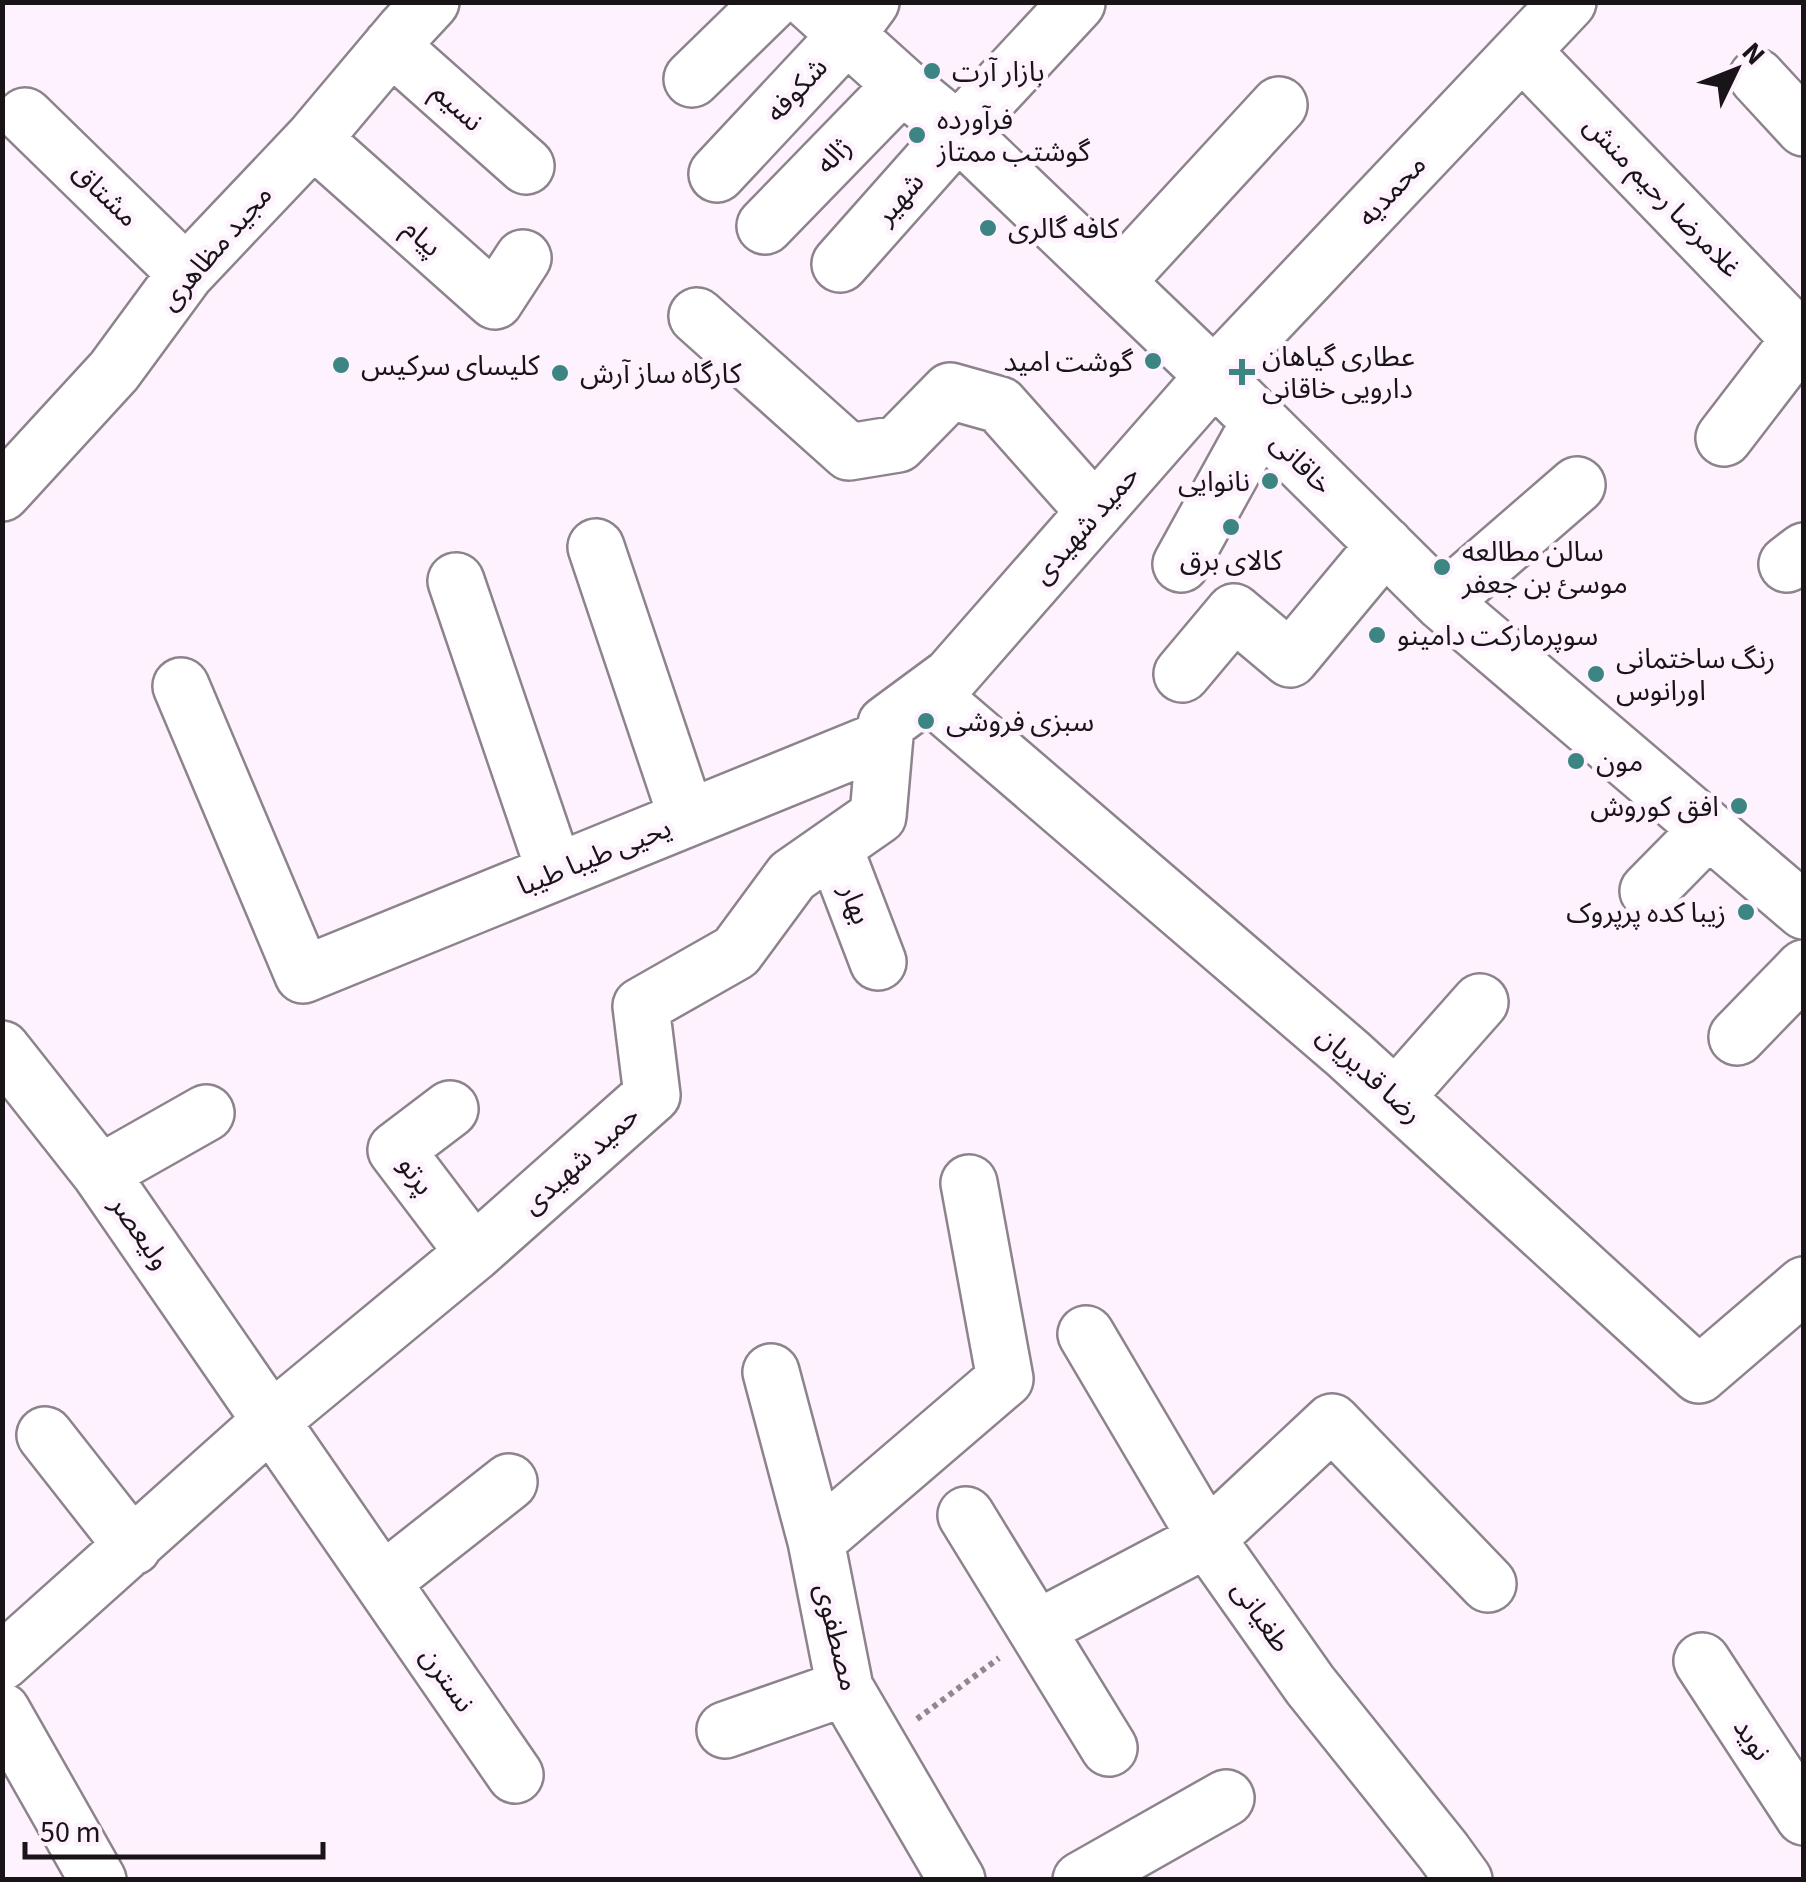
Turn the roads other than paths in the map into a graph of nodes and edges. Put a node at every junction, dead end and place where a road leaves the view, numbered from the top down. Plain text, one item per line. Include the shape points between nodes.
1 (771, 2) edge
2 (1568, 2) edge
3 (1077, 3) edge
4 (842, 13) edge
5 (400, 21) edge
6 (1522, 51) junction
7 (1757, 76) dead end
8 (692, 79) dead end
9 (902, 85) junction
10 (1279, 105) dead end
11 (25, 116) dead end
12 (1804, 128) edge
13 (958, 131) junction
14 (313, 139) junction
15 (526, 166) dead end
16 (717, 174) dead end
17 (765, 226) dead end
18 (522, 258) dead end
19 (840, 264) dead end
20 (186, 272) junction
21 (1116, 282) junction
22 (697, 316) dead end
23 (1802, 338) edge
24 (1214, 376) junction
25 (1260, 421) junction
26 (1724, 438) dead end
27 (1577, 485) dead end
28 (2, 493) edge
29 (1095, 512) junction
30 (1385, 545) junction
31 (596, 547) dead end
32 (1181, 564) dead end
33 (456, 581) dead end
34 (1442, 602) junction
35 (1182, 674) dead end
36 (181, 686) dead end
37 (928, 693) junction
38 (885, 738) junction
39 (687, 818) junction
40 (1708, 830) junction
41 (834, 847) junction
42 (555, 872) junction
43 (1648, 892) dead end
44 (1804, 911) edge
45 (878, 962) dead end
46 (1804, 968) edge
47 (1480, 1002) dead end
48 (1737, 1037) dead end
49 (2, 1048) edge
50 (1396, 1098) junction
51 (450, 1109) dead end
52 (206, 1113) dead end
53 (100, 1173) junction
54 (969, 1183) dead end
55 (474, 1253) junction
56 (1804, 1285) edge
57 (1086, 1334) dead end
58 (771, 1372) dead end
59 (271, 1421) junction
60 (45, 1435) dead end
61 (510, 1482) dead end
62 (966, 1515) dead end
63 (1207, 1538) junction
64 (816, 1541) junction
65 (132, 1547) junction
66 (382, 1582) junction
67 (1488, 1584) dead end
68 (1036, 1630) junction
69 (1702, 1661) dead end
70 (2, 1662) edge
71 (845, 1688) junction
72 (7, 1726) edge
73 (725, 1730) dead end
74 (1109, 1748) dead end
75 (515, 1775) dead end
76 (1226, 1798) dead end
77 (1804, 1817) edge
78 (1084, 1879) edge
79 (98, 1880) edge
80 (957, 1880) edge
81 (1464, 1880) edge

1 - 8 street
2 - 6 street, محمدیه
3 - 13 street, شهیر
4 - 9 street, خاقانی
4 - 16 street, شکوفه
5 - 14 street, مجید مظاهری
5 - 15 street, نسیم
6 - 23 street, غلامرضا رحیم منش
6 - 24 street, محمدیه
7 - 12 street
9 - 13 street, خاقانی
9 - 17 street, ژاله
10 - 21 street
11 - 20 street, مشتاق
13 - 19 street, شهیر
13 - 21 street, خاقانی
14 - 18 street, پیام via 495,301
14 - 20 street, مجید مظاهری
20 - 28 street, مجید مظاهری via 114,371
21 - 24 street, خاقانی
22 - 29 street via 849,452 898,444 950,391 1000,405
23 - 26 street
24 - 25 street, خاقانی
24 - 29 street, حمید شهیدی
25 - 30 street, خاقانی
25 - 32 street
27 - 34 street
29 - 37 street, حمید شهیدی via 951,676
30 - 34 street, خاقانی
30 - 35 street via 1290,659 1234,612
31 - 39 street
33 - 42 street
34 - 40 street, خاقانی
36 - 42 street, یحیی طیبا طیبا via 303,976
37 - 38 street, حمید شهیدی via 886,724
37 - 50 street, رضا قدیریان
38 - 39 street, یحیی طیبا طیبا
38 - 41 street, حمید شهیدی via 878,816
39 - 42 street, یحیی طیبا طیبا
40 - 43 street
40 - 44 street, خاقانی
41 - 45 street, بهار
41 - 55 street, حمید شهیدی via 792,876 736,952 641,1006 652,1095
46 - 48 street
47 - 50 street
49 - 53 street, ولیعصر
50 - 56 street, رضا قدیریان via 1699,1374
51 - 55 street, پرتو via 396,1150
52 - 53 street
53 - 59 street, ولیعصر
54 - 64 street via 1005,1380
55 - 59 street, حمید شهیدی
57 - 63 street, طغیانی
58 - 64 street, مصطفوی
59 - 65 street, حمید شهیدی
59 - 66 street, نسترن
60 - 65 street
61 - 66 street
62 - 68 street
63 - 67 street via 1332,1422
63 - 68 street
63 - 81 street, طغیانی via 1310,1685
64 - 71 street, مصطفوی
65 - 70 street, حمید شهیدی
66 - 75 street, نسترن
68 - 74 street
69 - 77 street, نوید
71 - 73 street
71 - 80 street, مصطفوی
72 - 79 street
76 - 78 street

